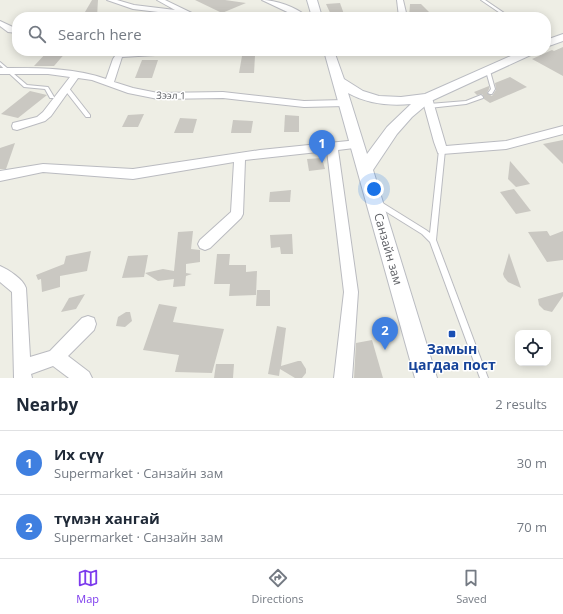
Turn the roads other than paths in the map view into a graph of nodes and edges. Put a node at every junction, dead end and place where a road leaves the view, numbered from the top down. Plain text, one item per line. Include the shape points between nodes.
1 (110, 0) edge
2 (160, 0) edge
3 (265, 0) edge
4 (312, 0) edge
5 (400, 0) edge
6 (483, 0) edge
7 (173, 12) edge
8 (185, 12) edge
9 (295, 12) edge
10 (316, 12) edge
11 (402, 12) edge
12 (501, 12) edge
13 (0, 23) edge
14 (12, 30) edge
15 (563, 37) edge
16 (551, 42) edge
17 (120, 56) edge
18 (330, 56) edge
19 (520, 56) edge
20 (0, 63) edge
21 (4, 71) edge
22 (488, 71) junction
23 (76, 75) junction
24 (338, 81) junction
25 (109, 83) junction
26 (66, 88) junction
27 (490, 94) dead end
28 (52, 97) dead end
29 (481, 97) dead end
30 (428, 102) junction
31 (345, 103) junction
32 (88, 116) dead end
33 (17, 126) dead end
34 (563, 130) edge
35 (358, 144) junction
36 (332, 147) junction
37 (442, 150) junction
38 (240, 157) junction
39 (365, 170) junction
40 (0, 176) edge
41 (374, 201) junction
42 (433, 240) junction
43 (205, 244) dead end
44 (0, 273) edge
45 (88, 324) dead end
46 (55, 357) junction
47 (24, 373) edge
48 (82, 378) edge
49 (343, 378) edge
50 (426, 378) edge
51 (484, 378) edge

1 - 7 street via 133,7
2 - 8 street
3 - 9 street
4 - 10 main road
5 - 11 street
6 - 12 lane
13 - 14 street
15 - 16 main road
17 - 25 street
18 - 24 main road, Санзайн зам
19 - 22 main road
20 - 21 lane
21 - 23 street, Зээл 1 via 48,71
21 - 28 lane via 26,86 46,88
22 - 27 lane via 493,89
22 - 30 main road
23 - 25 street, Зээл 1
23 - 26 street
24 - 30 main road via 350,91 378,101
24 - 31 main road, Санзайн зам
25 - 31 street, Зээл 1 via 130,91 158,96 223,95 304,104
26 - 32 lane
26 - 33 street via 41,119
29 - 30 lane via 466,102
30 - 37 street
30 - 39 main road via 413,108 395,124
31 - 35 main road, Санзайн зам
34 - 37 street via 506,145
35 - 36 street
35 - 39 main road, Санзайн зам
36 - 38 street
36 - 49 street via 351,292
37 - 42 lane
38 - 40 street via 133,174 43,168
38 - 43 street via 237,214
39 - 41 main road, Санзайн зам
41 - 42 lane
41 - 50 main road, Санзайн зам
42 - 51 lane
44 - 47 street via 19,288
45 - 46 street
46 - 47 street
46 - 48 street

